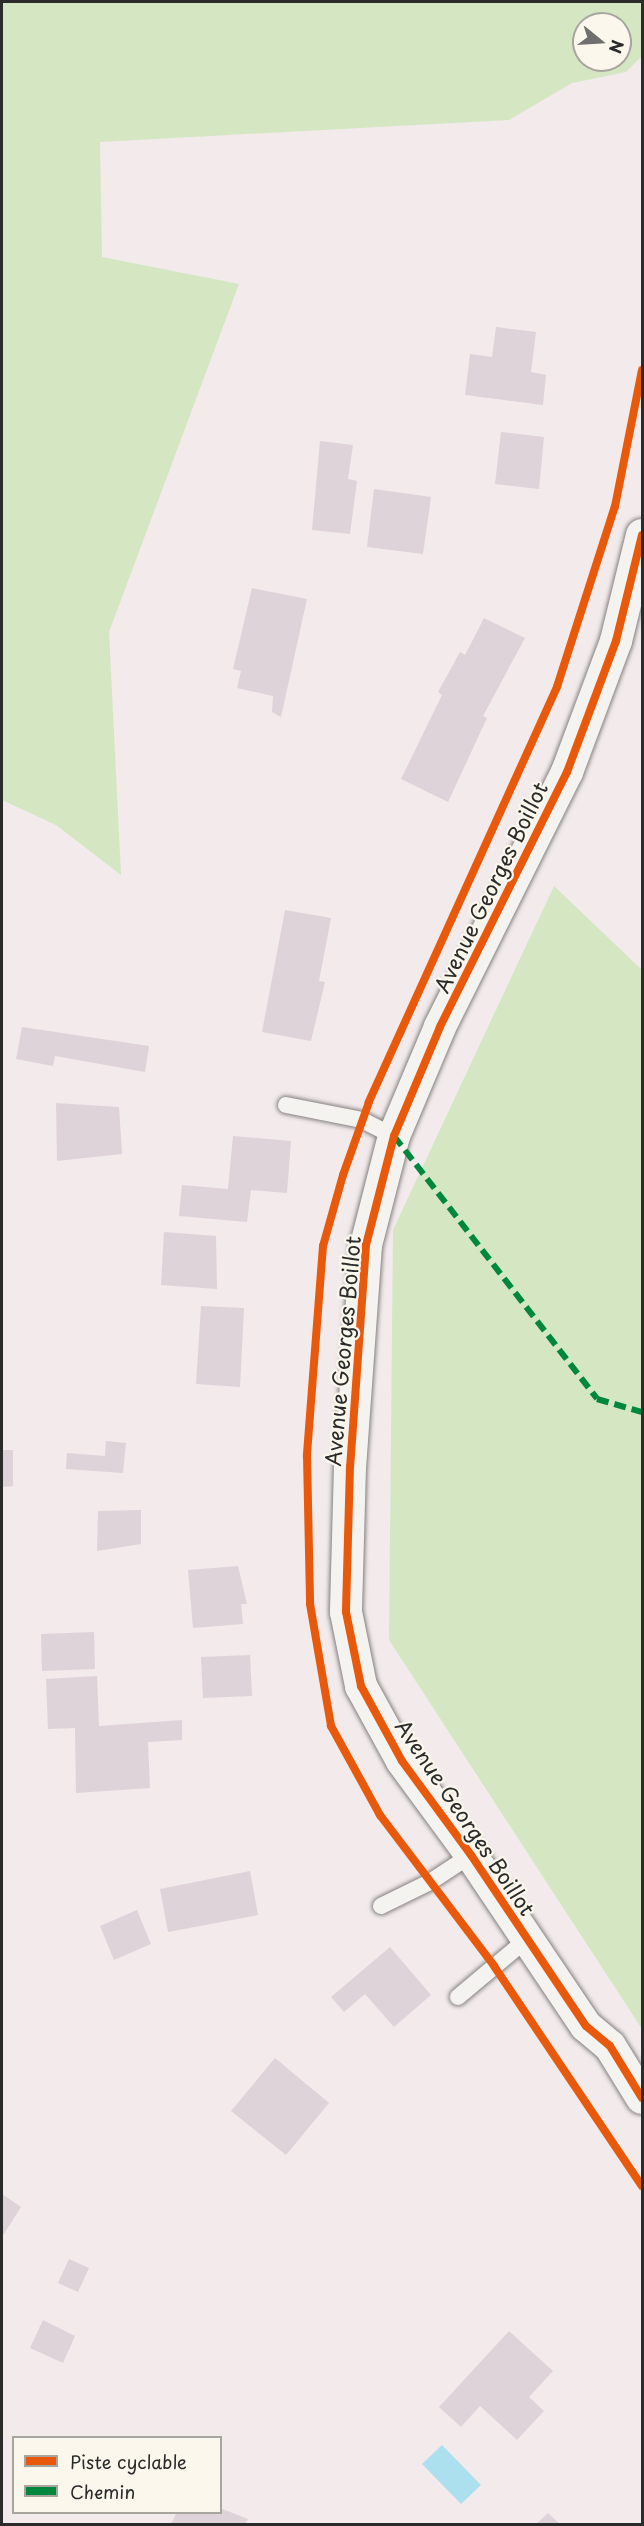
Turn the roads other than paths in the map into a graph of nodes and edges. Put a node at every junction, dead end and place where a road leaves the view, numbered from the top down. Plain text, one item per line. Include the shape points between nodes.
1 (642, 535) edge
2 (286, 1106) dead end
3 (394, 1136) junction
4 (471, 1855) junction
5 (381, 1906) dead end
6 (526, 1940) junction
7 (458, 1997) dead end
8 (642, 2098) edge

1 - 3 street, Avenue Georges Boillot via 616,641 567,772 440,1027
2 - 3 lane via 362,1120
3 - 4 street, Avenue Georges Boillot via 366,1245 350,1466 346,1612 360,1686 402,1761
4 - 5 lane via 430,1882
4 - 6 street, Avenue Georges Boillot
6 - 7 lane
6 - 8 street, Avenue Georges Boillot via 586,2025 610,2046

